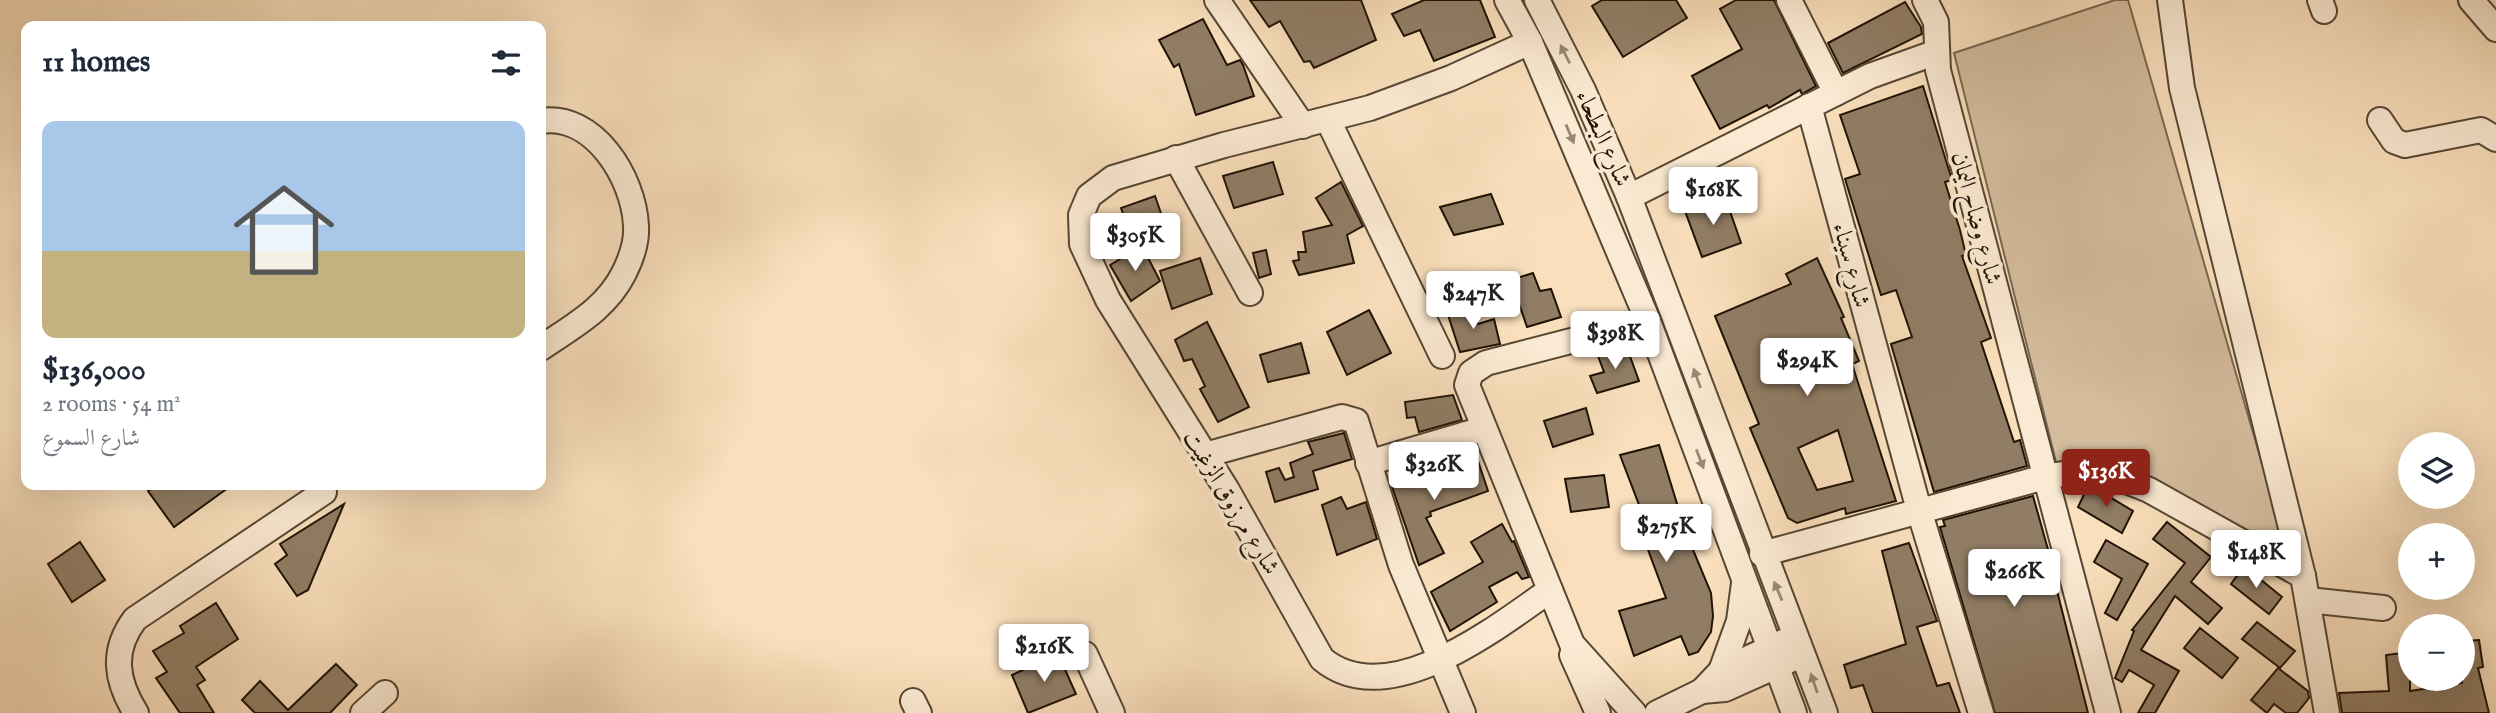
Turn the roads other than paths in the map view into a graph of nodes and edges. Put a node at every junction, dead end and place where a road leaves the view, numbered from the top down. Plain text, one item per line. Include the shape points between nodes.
1 (1217, 0) edge
2 (1507, 0) edge
3 (1789, 0) edge
4 (1925, 0) edge
5 (2170, 0) edge
6 (2471, 0) edge
7 (1541, 7) edge
8 (2496, 29) edge
9 (1526, 34) junction
10 (1937, 52) junction
11 (1836, 93) junction
12 (1809, 106) junction
13 (1328, 120) junction
14 (2380, 120) dead end
15 (546, 121) edge
16 (1303, 126) junction
17 (2496, 139) edge
18 (1176, 158) junction
19 (1629, 197) junction
20 (1250, 293) dead end
21 (1648, 321) junction
22 (546, 345) edge
23 (1442, 356) dead end
24 (1483, 429) junction
25 (1205, 455) junction
26 (1368, 463) junction
27 (2045, 477) junction
28 (322, 490) edge
29 (1919, 510) junction
30 (1762, 554) junction
31 (1744, 575) junction
32 (2303, 576) junction
33 (1550, 590) junction
34 (2308, 600) junction
35 (2383, 608) dead end
36 (1572, 644) junction
37 (1800, 645) junction
38 (1085, 654) dead end
39 (1773, 656) junction
40 (1442, 664) junction
41 (1721, 671) junction
42 (1702, 691) junction
43 (385, 693) dead end
44 (136, 713) edge
45 (363, 713) edge
46 (1112, 713) edge
47 (1463, 713) edge
48 (1598, 713) edge
49 (1634, 713) edge
50 (1657, 713) edge
51 (1794, 713) edge
52 (1825, 713) edge
53 (1981, 713) edge
54 (2108, 713) edge
55 (2327, 713) edge

1 - 16 street
2 - 9 street, شارع البطحاء
3 - 11 street
4 - 10 street, شارع وضاح اليمان via 1936,22
5 - 32 street via 2182,88
6 - 8 street
7 - 9 street, شارع مرزوق الزغيت
19 -> 7 street, شارع البطحاء
9 - 13 street, شارع مرزوق الزغيت via 1451,78
9 -> 21 street, شارع البطحاء
10 - 11 street
10 - 27 street, شارع وضاح اليمان
11 - 12 street
12 - 19 street
12 - 29 street, شارع سيناء
13 - 16 street, شارع مرزوق الزغيت
13 - 23 street
14 - 17 street via 2394,141 2405,145 2482,130
15 - 22 street via 568,122 594,137 622,178 636,226 625,271 608,298
16 - 18 street, شارع مرزوق الزغيت
18 - 20 street
18 - 25 street, شارع مرزوق الزغيت via 1113,178 1096,189 1081,215 1080,234 1121,323
30 -> 19 street, شارع البطحاء
21 - 24 street via 1475,369 1467,385
21 -> 31 street, شارع البطحاء
24 - 26 street
24 - 33 street
25 - 26 street via 1346,417 1359,424
25 - 40 street, شارع مرزوق الزغيت via 1330,668 1361,685 1384,686
26 - 40 street via 1401,565
27 - 29 street
27 - 32 street via 2087,472 2126,480
27 - 54 street, شارع وضاح اليمان
28 - 44 street via 135,619 121,641 118,667 124,693
29 - 30 street
29 - 53 street, شارع سيناء
37 -> 30 street, شارع البطحاء
31 - 39 street, شارع البطحاء
31 - 41 street via 1739,621
32 - 34 street
33 - 36 street
33 - 40 street, شارع مرزوق الزغيت
34 - 35 street
34 - 55 street
36 - 48 street via 1575,667
36 - 49 street
37 - 39 street
52 -> 37 street, شارع البطحاء
38 - 46 street
39 - 41 street
39 - 42 street via 1725,689
39 - 51 street, شارع البطحاء
40 - 47 street
41 - 42 street
42 - 50 street
43 - 45 street

